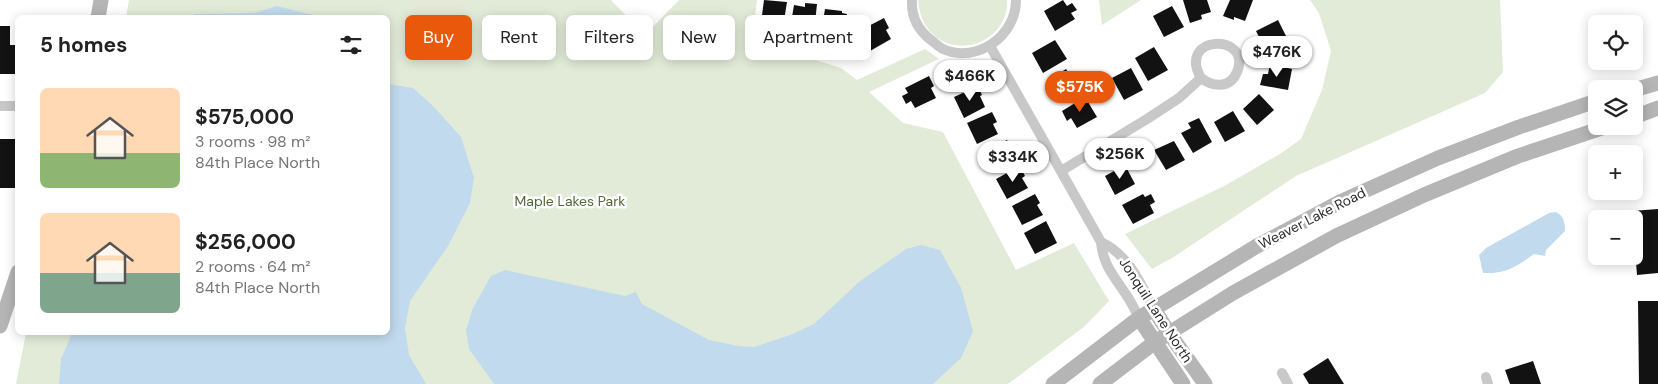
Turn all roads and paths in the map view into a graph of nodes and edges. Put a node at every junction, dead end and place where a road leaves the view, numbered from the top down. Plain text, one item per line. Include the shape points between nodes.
1 (101, 0) edge
2 (912, 0) edge
3 (1016, 0) edge
4 (98, 15) edge
5 (990, 46) junction
6 (1201, 78) junction
7 (1658, 83) edge
8 (1643, 87) edge
9 (1588, 105) edge
10 (0, 106) edge
11 (15, 106) edge
12 (1658, 108) edge
13 (1643, 114) edge
14 (1588, 133) edge
15 (1061, 171) junction
16 (1101, 242) junction
17 (15, 281) edge
18 (1154, 309) junction
19 (1140, 318) junction
20 (0, 326) edge
21 (1168, 334) junction
22 (1155, 342) junction
23 (1282, 373) dead end
24 (1053, 384) edge
25 (1100, 384) edge
26 (1183, 384) edge
27 (1205, 384) edge
28 (1288, 384) edge

1 - 4 main road
2 - 5 street via 911,7 921,32 942,48 966,53
3 - 5 street via 1012,20 1004,35
5 - 15 street, Jonquil Lane North
6 - 6 street via 1216,85 1229,82 1238,70 1235,51 1221,43 1201,50 1196,63
6 - 15 street via 1147,120
7 - 8 main road
9 - 18 main road, Weaver Lake Road via 1438,158 1342,200 1257,246
10 - 11 street
12 - 13 main road
14 - 21 main road, Weaver Lake Road via 1518,156 1336,236 1233,293
15 - 16 street, Jonquil Lane North
16 - 18 street, Jonquil Lane North via 1113,247 1123,257
16 - 19 street, Jonquil Lane North via 1108,269
17 - 20 main road
18 - 19 main road, Weaver Lake Road
18 - 21 main road, Jonquil Lane North
19 - 22 main road, Jonquil Lane North
19 - 24 main road, Weaver Lake Road
21 - 22 main road, Weaver Lake Road
21 - 27 main road, Jonquil Lane North
22 - 25 main road, Weaver Lake Road
22 - 26 main road, Jonquil Lane North
23 - 28 street

